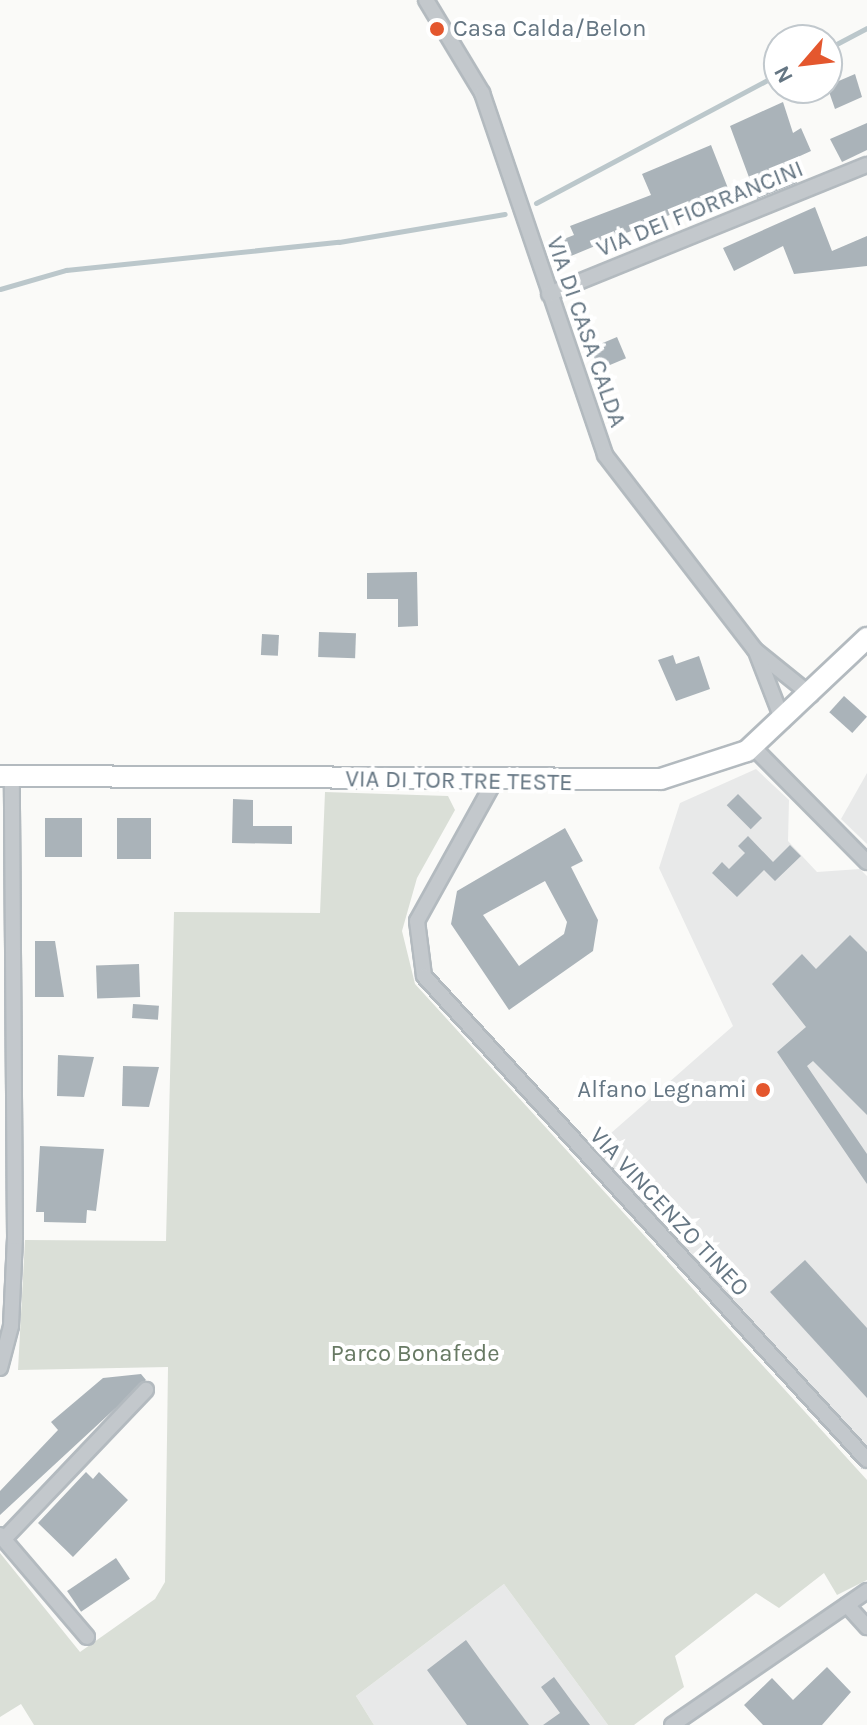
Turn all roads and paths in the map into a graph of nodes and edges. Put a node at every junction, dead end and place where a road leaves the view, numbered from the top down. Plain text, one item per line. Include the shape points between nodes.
1 (426, 0) edge
2 (867, 165) edge
3 (549, 294) junction
4 (867, 638) edge
5 (755, 650) junction
6 (811, 695) junction
7 (783, 721) junction
8 (753, 747) junction
9 (6, 776) edge
10 (494, 782) junction
11 (867, 862) edge
12 (0, 1368) edge
13 (146, 1390) dead end
14 (867, 1460) edge
15 (2, 1537) edge
16 (867, 1591) edge
17 (847, 1605) junction
18 (867, 1627) edge
19 (87, 1637) dead end
20 (672, 1725) edge

1 - 3 street, VIA DI CASA CALDA via 482,93
2 - 3 street, VIA DEI FIORRANCINI
3 - 5 street, VIA DI CASA CALDA via 615,472
4 - 6 street, VIA DI TOR TRE TESTE
5 - 6 street, VIA DI CASA CALDA
5 - 7 street, VIA DI CASA CALDA
6 - 7 street, VIA DI TOR TRE TESTE
7 - 8 street, VIA DI TOR TRE TESTE
8 - 10 street, VIA DI TOR TRE TESTE via 713,767 661,779
8 - 11 street
9 - 10 street, VIA DI TOR TRE TESTE
9 - 12 street via 15,1237 11,1326
10 - 14 street, VIA VINCENZO TINEO via 417,921 424,976
13 - 15 street
15 - 19 street
16 - 17 street
17 - 18 street
17 - 20 street

